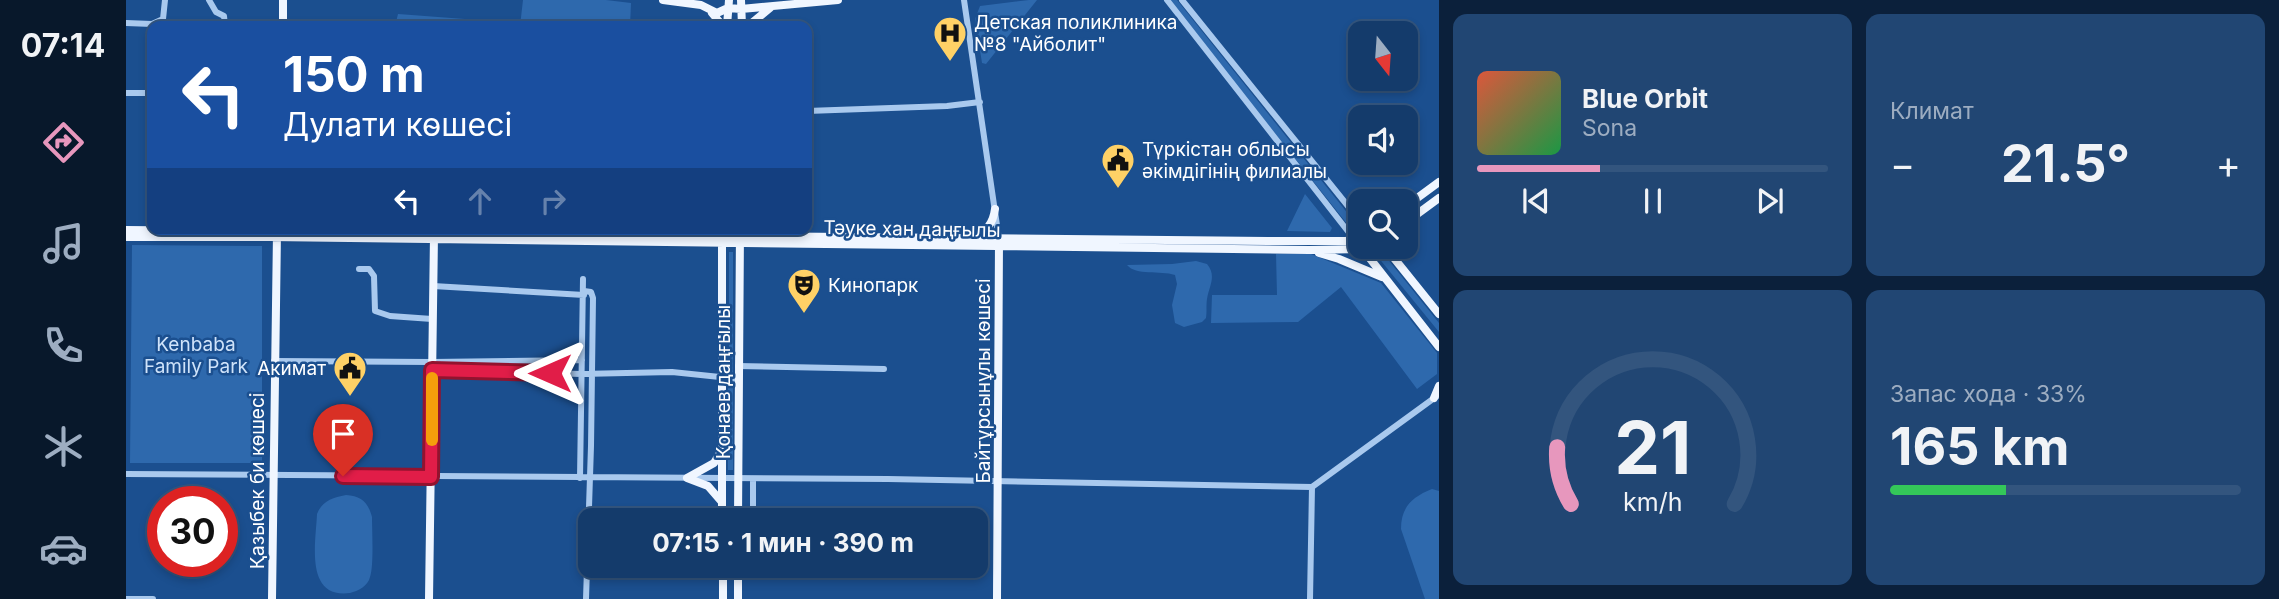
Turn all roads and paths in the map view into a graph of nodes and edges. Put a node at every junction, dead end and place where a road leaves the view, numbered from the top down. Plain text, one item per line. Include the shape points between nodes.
1 (165, 0) edge
2 (209, 0) edge
3 (283, 0) edge
4 (663, 0) edge
5 (838, 0) edge
6 (964, 0) edge
7 (1167, 0) edge
8 (1182, 0) edge
9 (729, 4) edge
10 (741, 4) edge
11 (701, 5) junction
12 (771, 6) junction
13 (160, 21) edge
14 (224, 21) edge
15 (283, 21) edge
16 (720, 21) edge
17 (754, 21) edge
18 (126, 23) edge
19 (147, 23) edge
20 (126, 93) edge
21 (147, 93) edge
22 (979, 102) junction
23 (812, 111) edge
24 (1439, 182) edge
25 (1418, 197) edge
26 (1439, 198) edge
27 (1348, 205) edge
28 (995, 209) junction
29 (1418, 213) edge
30 (126, 230) edge
31 (147, 230) edge
32 (1348, 230) edge
33 (201, 235) edge
34 (276, 235) edge
35 (355, 235) edge
36 (722, 236) edge
37 (126, 237) edge
38 (434, 237) junction
39 (739, 237) edge
40 (971, 239) junction
41 (999, 243) junction
42 (1348, 243) edge
43 (705, 244) junction
44 (1348, 244) edge
45 (1309, 250) junction
46 (1370, 259) edge
47 (1395, 259) edge
48 (721, 261) junction
49 (359, 269) dead end
50 (1385, 278) junction
51 (583, 279) dead end
52 (433, 286) junction
53 (584, 293) junction
54 (1439, 314) edge
55 (432, 319) junction
56 (1439, 347) edge
57 (582, 360) junction
58 (274, 361) junction
59 (432, 366) junction
60 (738, 366) junction
61 (884, 369) dead end
62 (581, 374) junction
63 (591, 374) junction
64 (723, 378) junction
65 (739, 379) junction
66 (1439, 386) edge
67 (1437, 397) edge
68 (721, 450) junction
69 (126, 474) edge
70 (272, 475) junction
71 (431, 477) junction
72 (580, 478) junction
73 (589, 478) junction
74 (687, 478) junction
75 (722, 478) junction
76 (737, 479) junction
77 (752, 479) junction
78 (999, 481) junction
79 (1312, 487) junction
80 (722, 502) junction
81 (722, 508) edge
82 (738, 508) edge
83 (753, 508) edge
84 (723, 578) edge
85 (738, 578) edge
86 (126, 599) edge
87 (153, 599) edge
88 (272, 599) edge
89 (429, 599) edge
90 (586, 599) edge
91 (723, 599) edge
92 (738, 599) edge
93 (998, 599) edge
94 (1310, 599) edge

1 - 13 street
2 - 14 street
3 - 15 main road
4 - 11 main road
5 - 12 main road
6 - 22 street
7 - 32 street
8 - 27 street
9 - 10 main road
9 - 11 main road via 717,13
10 - 12 main road
11 - 16 main road
12 - 17 main road
18 - 19 street
20 - 21 street
22 - 23 street
22 - 28 street
24 - 25 main road
26 - 29 main road
28 - 40 main road via 993,222
28 - 41 street
30 - 31 main road, Тәуке хан даңғылы
33 - 37 main road, Тәуке хан даңғылы
34 - 58 main road, Қазыбек би көшесі
35 - 38 main road, Тәуке хан даңғылы
36 - 38 main road, Тәуке хан даңғылы
36 - 39 main road, Тәуке хан даңғылы
36 - 43 main road, Тәуке хан даңғылы
36 - 48 main road, Қонаев даңғылы
38 - 43 main road, Тәуке хан даңғылы
38 - 52 main road
39 - 40 main road, Тәуке хан даңғылы
39 - 41 main road, Тәуке хан даңғылы
39 - 60 main road, Қонаев даңғылы
40 - 41 main road, Тәуке хан даңғылы
41 - 42 main road, Тәуке хан даңғылы
41 - 45 main road, Тәуке хан даңғылы
41 - 78 main road, Байтұрсынұлы көшесі
43 - 48 main road via 716,249
44 - 45 main road, Тәуке хан даңғылы
45 - 50 main road
46 - 50 main road
47 - 54 main road
48 - 64 main road, Қонаев даңғылы
49 - 55 street via 369,269 374,276 375,311
50 - 56 main road
51 - 53 street
52 - 53 street
52 - 55 main road
53 - 57 street
53 - 63 street via 591,292 593,298
55 - 59 main road
57 - 59 street
57 - 62 street
58 - 59 street
58 - 70 main road, Қазыбек би көшесі
59 - 62 street
59 - 71 main road
60 - 61 street
60 - 65 main road, Қонаев даңғылы
62 - 63 street
62 - 72 street
63 - 64 street via 672,372
63 - 73 street
64 - 65 street
64 - 68 main road, Қонаев даңғылы
65 - 76 main road, Қонаев даңғылы
66 - 67 main road
67 - 79 street
68 - 74 main road via 714,463
68 - 75 main road, Қонаев даңғылы
69 - 70 street
70 - 71 street
70 - 88 main road, Қазыбек би көшесі
71 - 72 street
71 - 89 main road
72 - 73 street
73 - 74 street
73 - 90 street
74 - 75 street
74 - 80 main road via 708,486
75 - 76 street
75 - 80 main road, Қонаев даңғылы
76 - 77 street
76 - 82 main road, Қонаев даңғылы
77 - 78 street
77 - 83 street
78 - 79 street
78 - 93 main road, Байтұрсынұлы көшесі
79 - 94 street
80 - 81 main road, Қонаев даңғылы
84 - 91 main road
85 - 92 main road
86 - 87 street

